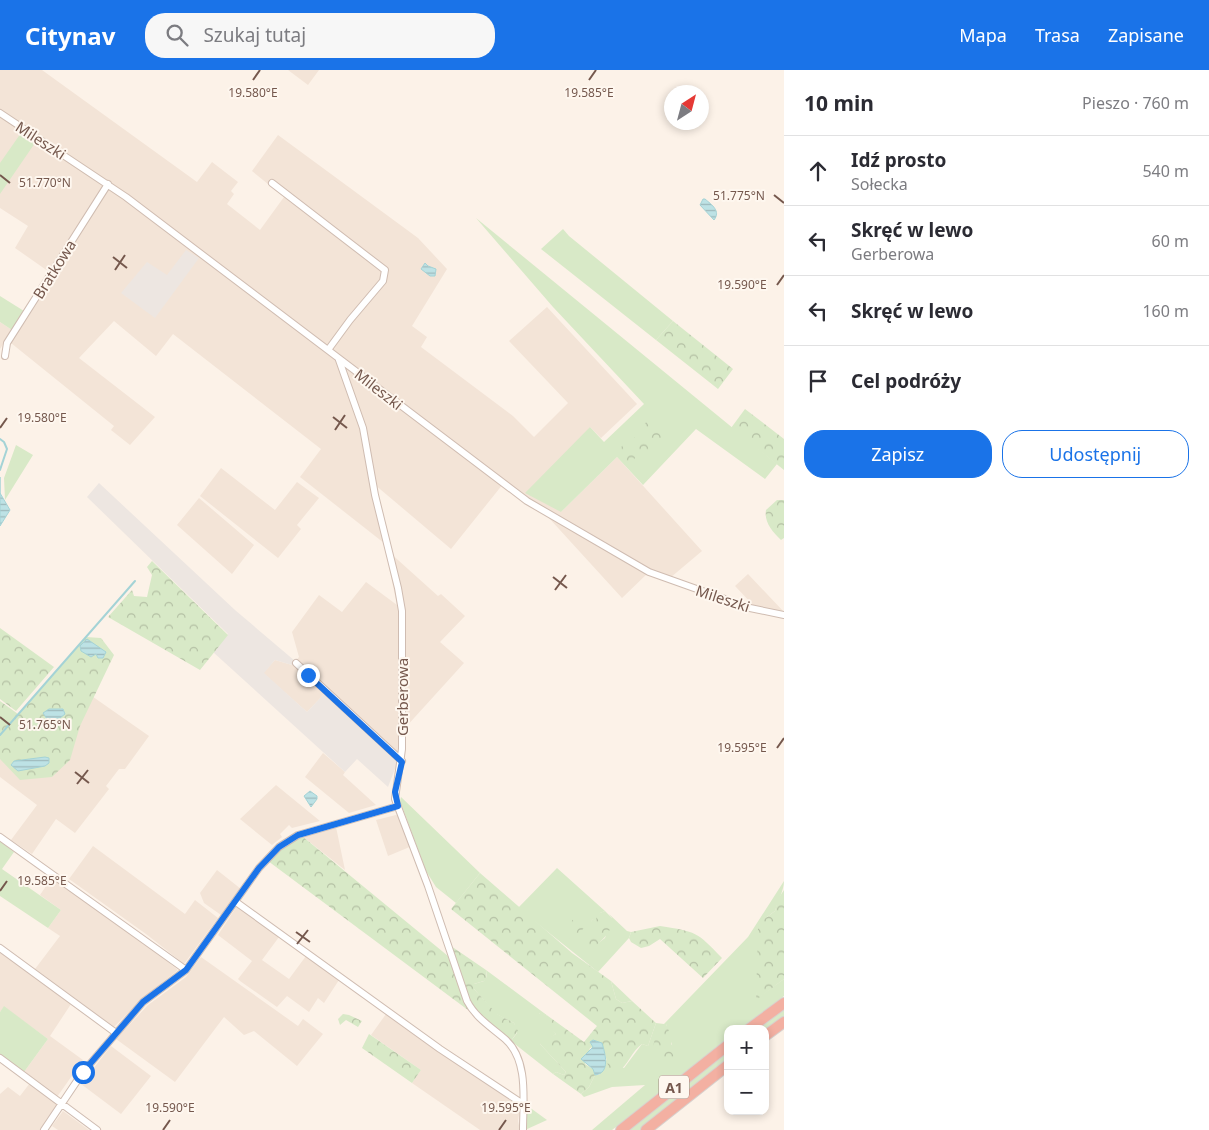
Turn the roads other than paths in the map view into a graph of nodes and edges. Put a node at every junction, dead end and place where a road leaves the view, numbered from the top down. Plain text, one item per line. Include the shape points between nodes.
1 (0, 113) edge
2 (272, 183) dead end
3 (108, 184) junction
4 (328, 350) junction
5 (5, 356) dead end
6 (339, 359) junction
7 (784, 615) edge
8 (296, 663) dead end
9 (402, 762) junction
10 (398, 806) junction
11 (0, 837) edge
12 (236, 902) junction
13 (0, 948) edge
14 (186, 970) junction
15 (784, 1003) edge
16 (784, 1022) edge
17 (754, 1025) edge
18 (116, 1033) junction
19 (769, 1033) edge
20 (724, 1048) edge
21 (0, 1058) edge
22 (724, 1068) edge
23 (62, 1103) junction
24 (523, 1104) junction
25 (44, 1130) edge
26 (97, 1130) edge
27 (523, 1130) edge
28 (621, 1130) edge
29 (646, 1130) edge

1 - 3 street, Mileszki
2 - 4 street via 385,270 383,281
3 - 4 street, Mileszki
3 - 5 street, Bratkowa via 7,343
4 - 6 street, Mileszki
6 - 7 street, Mileszki via 527,500 628,560 668,580 750,608
6 - 9 street, Gerberowa via 363,428 374,495 402,612
8 - 9 street
9 - 10 street, Gerberowa via 395,792
10 - 12 street via 292,837 259,868
10 - 24 street, Gerberowa via 467,1001 515,1051 522,1080
11 - 14 street
12 - 14 street
12 - 24 street via 440,1050
13 - 18 street
14 - 18 street via 143,1002
15 - 17 highway
16 - 19 highway
18 - 23 street
20 - 28 highway, A1
21 - 23 street
22 - 29 highway, A1
23 - 25 street
23 - 26 street
24 - 27 street, Gerberowa

